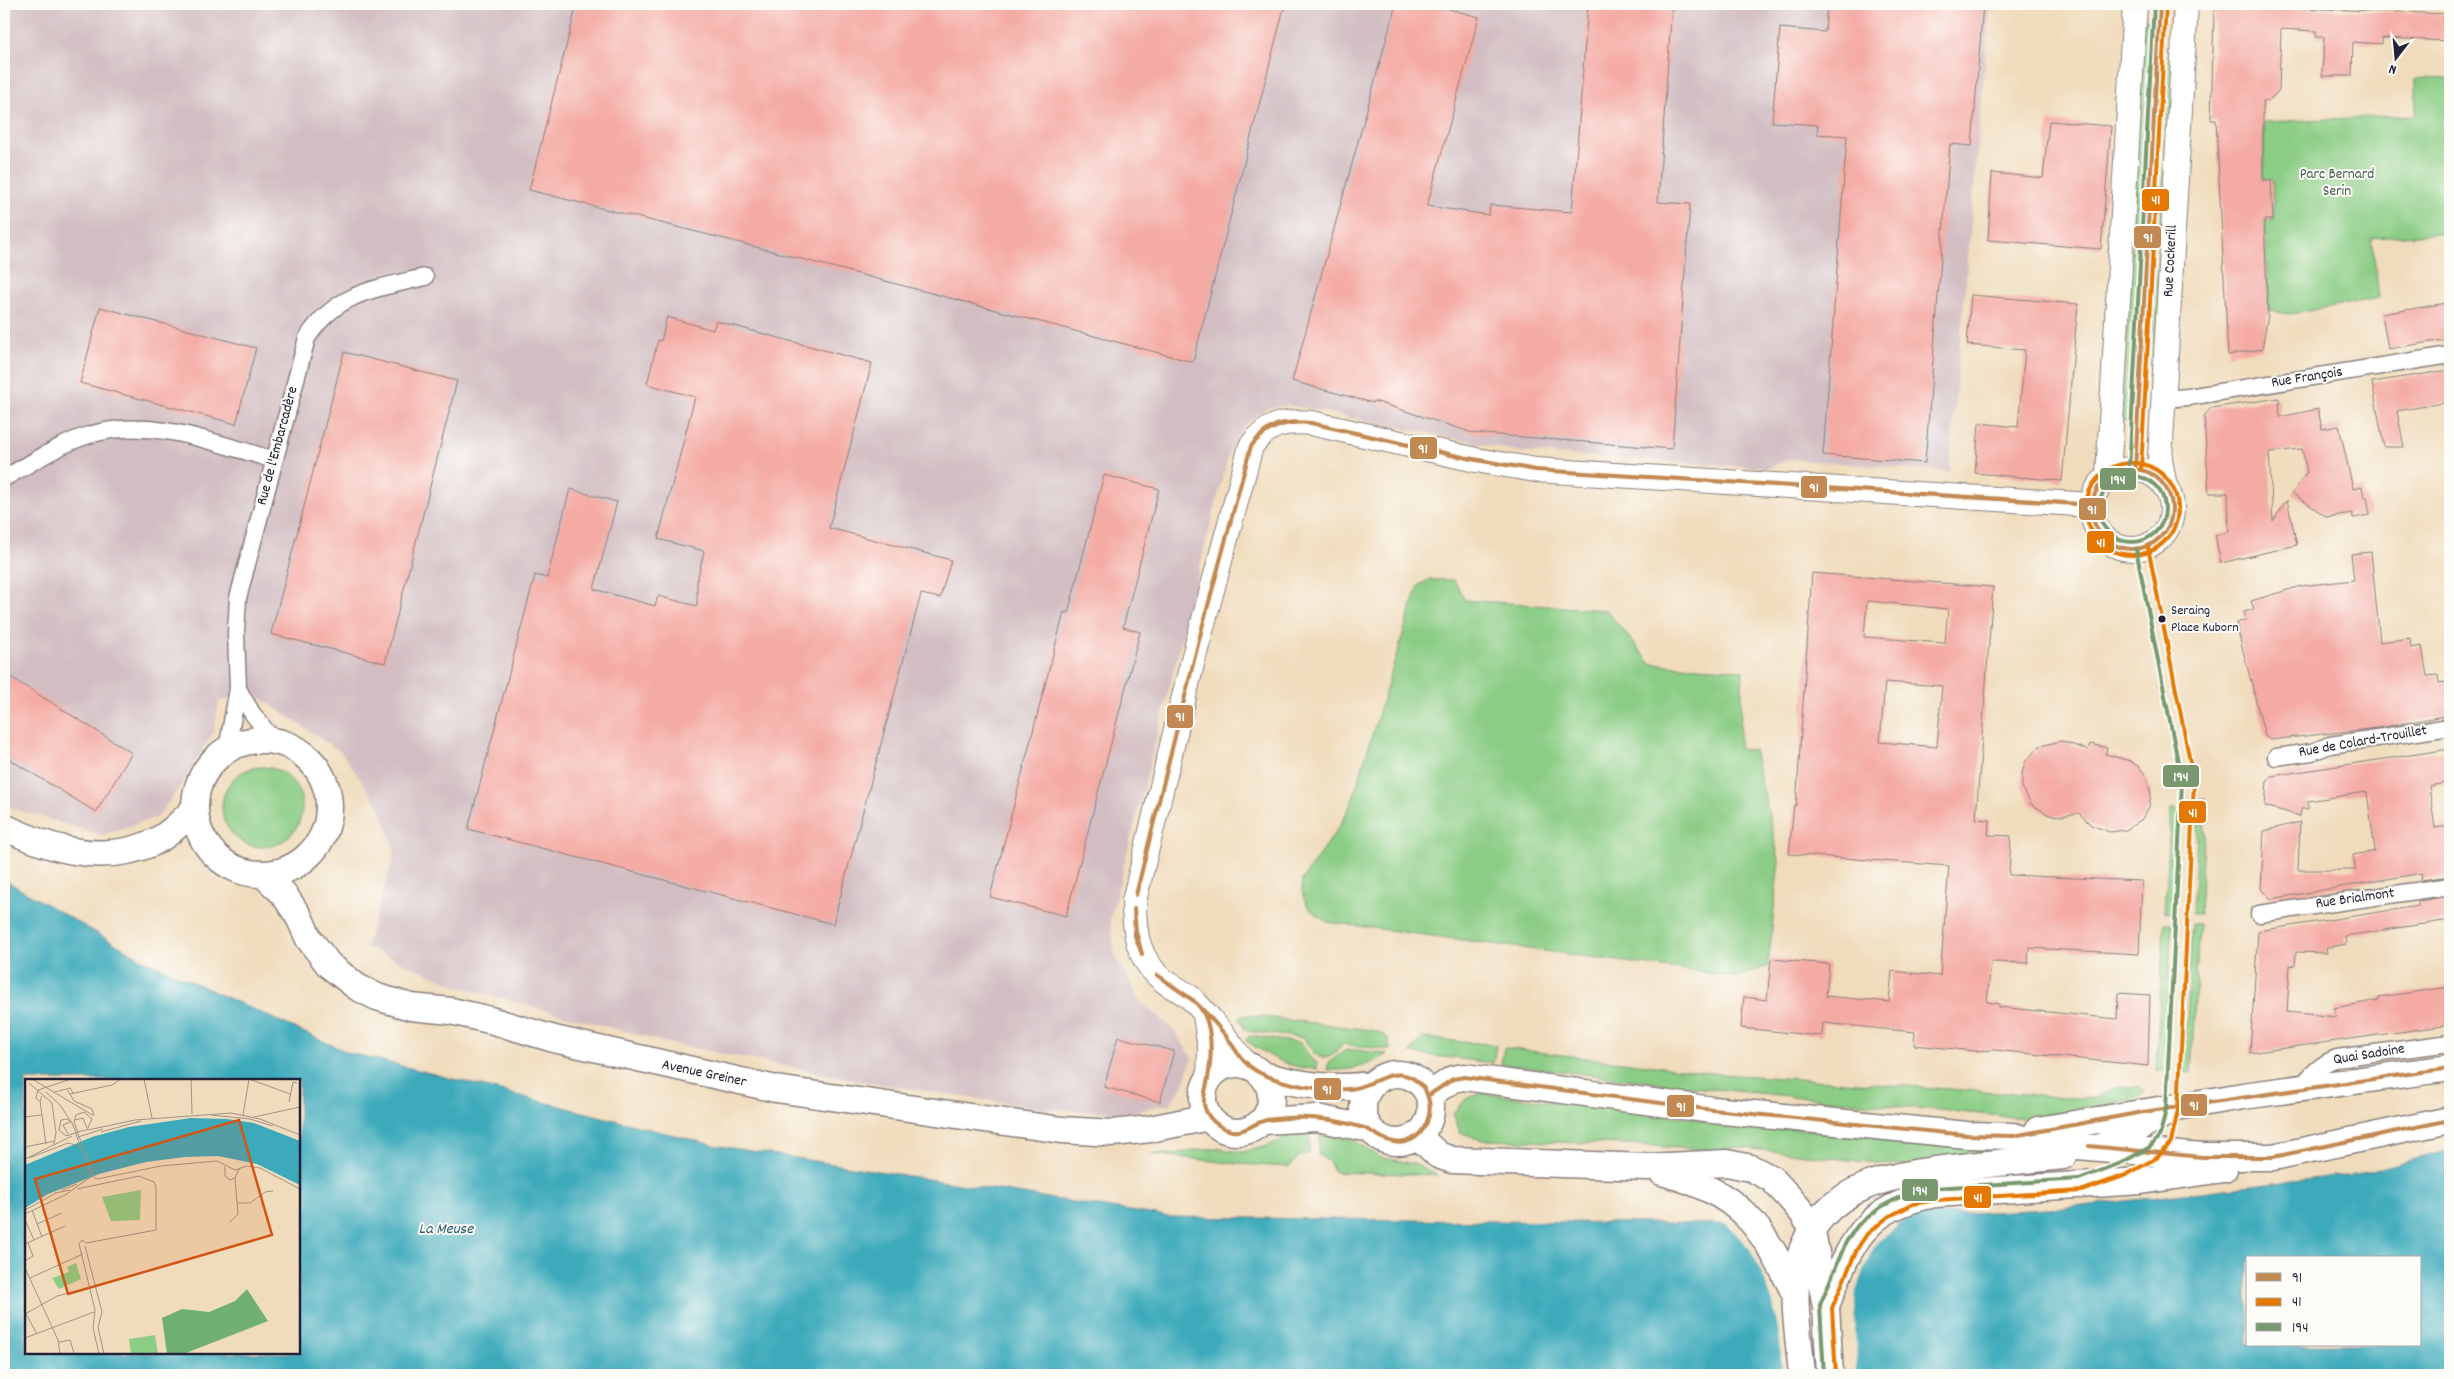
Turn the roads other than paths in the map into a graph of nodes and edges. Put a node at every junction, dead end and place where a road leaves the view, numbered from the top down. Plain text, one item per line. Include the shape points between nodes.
1 (2135, 4) edge
2 (2186, 4) edge
3 (425, 277) dead end
4 (2450, 355) edge
5 (2164, 399) junction
6 (274, 460) junction
7 (2108, 476) junction
8 (4, 478) edge
9 (2165, 487) junction
10 (2092, 505) junction
11 (238, 689) junction
12 (2450, 727) edge
13 (274, 741) junction
14 (227, 749) junction
15 (2276, 757) dead end
16 (194, 809) junction
17 (4, 827) edge
18 (153, 843) junction
19 (206, 846) junction
20 (304, 860) junction
21 (264, 875) junction
22 (2450, 886) edge
23 (2259, 914) dead end
24 (299, 917) junction
25 (1206, 1015) junction
26 (2450, 1043) edge
27 (2450, 1068) edge
28 (1254, 1070) junction
29 (1371, 1085) junction
30 (2300, 1088) junction
31 (1429, 1095) junction
32 (1207, 1098) junction
33 (2172, 1110) junction
34 (1262, 1120) junction
35 (2450, 1120) edge
36 (1370, 1129) junction
37 (1417, 1135) junction
38 (2013, 1136) junction
39 (2103, 1147) junction
40 (2273, 1156) junction
41 (1647, 1167) junction
42 (1813, 1221) junction
43 (1795, 1294) junction
44 (1826, 1307) junction
45 (1802, 1375) edge
46 (1830, 1375) edge

1 - 7 main road
2 - 5 main road, Rue Cockerill
3 - 6 street, Rue de l'Embarcadère via 356,295 327,312 317,323 301,355
4 - 5 street, Rue François
5 - 9 main road, Rue Cockerill via 2160,459
6 - 8 street via 172,432 140,428 88,435
6 - 11 street, Rue de l'Embarcadère via 238,598
7 - 9 main road via 2123,470 2135,470 2148,473
7 - 10 main road via 2095,493
9 - 10 main road via 2172,511 2170,523 2164,534 2142,548 2126,549 2112,544 2100,534 2093,520
10 - 25 main road via 1536,470 1311,423 1292,421 1273,425 1251,446 1248,456 1192,660 1134,901 1134,931 1147,963 1163,981 1190,998
11 - 13 street, Rue de l'Embarcadère
11 - 14 street, Rue de l'Embarcadère
12 - 15 street, Rue de Colard-Trouillet via 2330,745 2312,752
13 - 14 main road via 249,741
13 - 20 main road via 292,747 309,759 321,775 328,794 326,827 320,842
14 - 16 main road via 209,765 197,786
16 - 18 main road
16 - 19 main road via 197,828
17 - 18 main road via 48,845 79,852 113,854
18 - 19 main road
19 - 21 main road via 231,868
20 - 21 main road via 278,873
20 - 24 main road, Avenue Greiner
21 - 24 main road, Avenue Greiner via 283,892
22 - 23 street, Rue Brialmont
24 - 32 main road, Avenue Greiner via 309,940 329,965 356,986 378,997 411,1007 451,1011 490,1020 554,1040 776,1089 1062,1130 1113,1133 1150,1129
25 - 28 main road
25 - 32 main road via 1210,1050
26 - 30 street, Quai Sadoine via 2337,1058 2316,1069
27 - 30 main road, Quai Sadoine
28 - 29 main road via 1293,1083 1343,1088
28 - 32 main road via 1235,1063 1225,1066
28 - 34 main road via 1271,1093 1271,1103
29 - 31 main road via 1385,1076 1402,1074 1422,1085
29 - 36 main road via 1364,1095 1362,1107
30 - 33 main road, Quai Sadoine
31 - 37 main road via 1430,1118
31 - 38 main road via 1453,1079 1464,1076 1713,1110
32 - 34 main road via 1216,1125 1235,1132 1250,1129
33 - 38 main road via 2144,1112
33 - 39 main road
34 - 36 main road via 1317,1118
35 - 40 main road
36 - 37 main road via 1377,1136 1397,1142
37 - 41 main road via 1438,1156 1452,1160
38 - 39 main road via 2032,1142
39 - 40 main road via 2202,1157
39 - 42 main road via 2066,1156 1894,1176 1876,1181 1844,1198
40 - 44 main road via 2255,1164 2141,1181 1911,1198 1884,1212 1862,1230 1851,1246
41 - 42 main road via 1727,1163 1751,1168 1772,1179
41 - 43 main road via 1710,1189 1750,1219 1771,1246
42 - 43 main road via 1800,1261
42 - 44 main road
43 - 45 main road
44 - 46 main road

